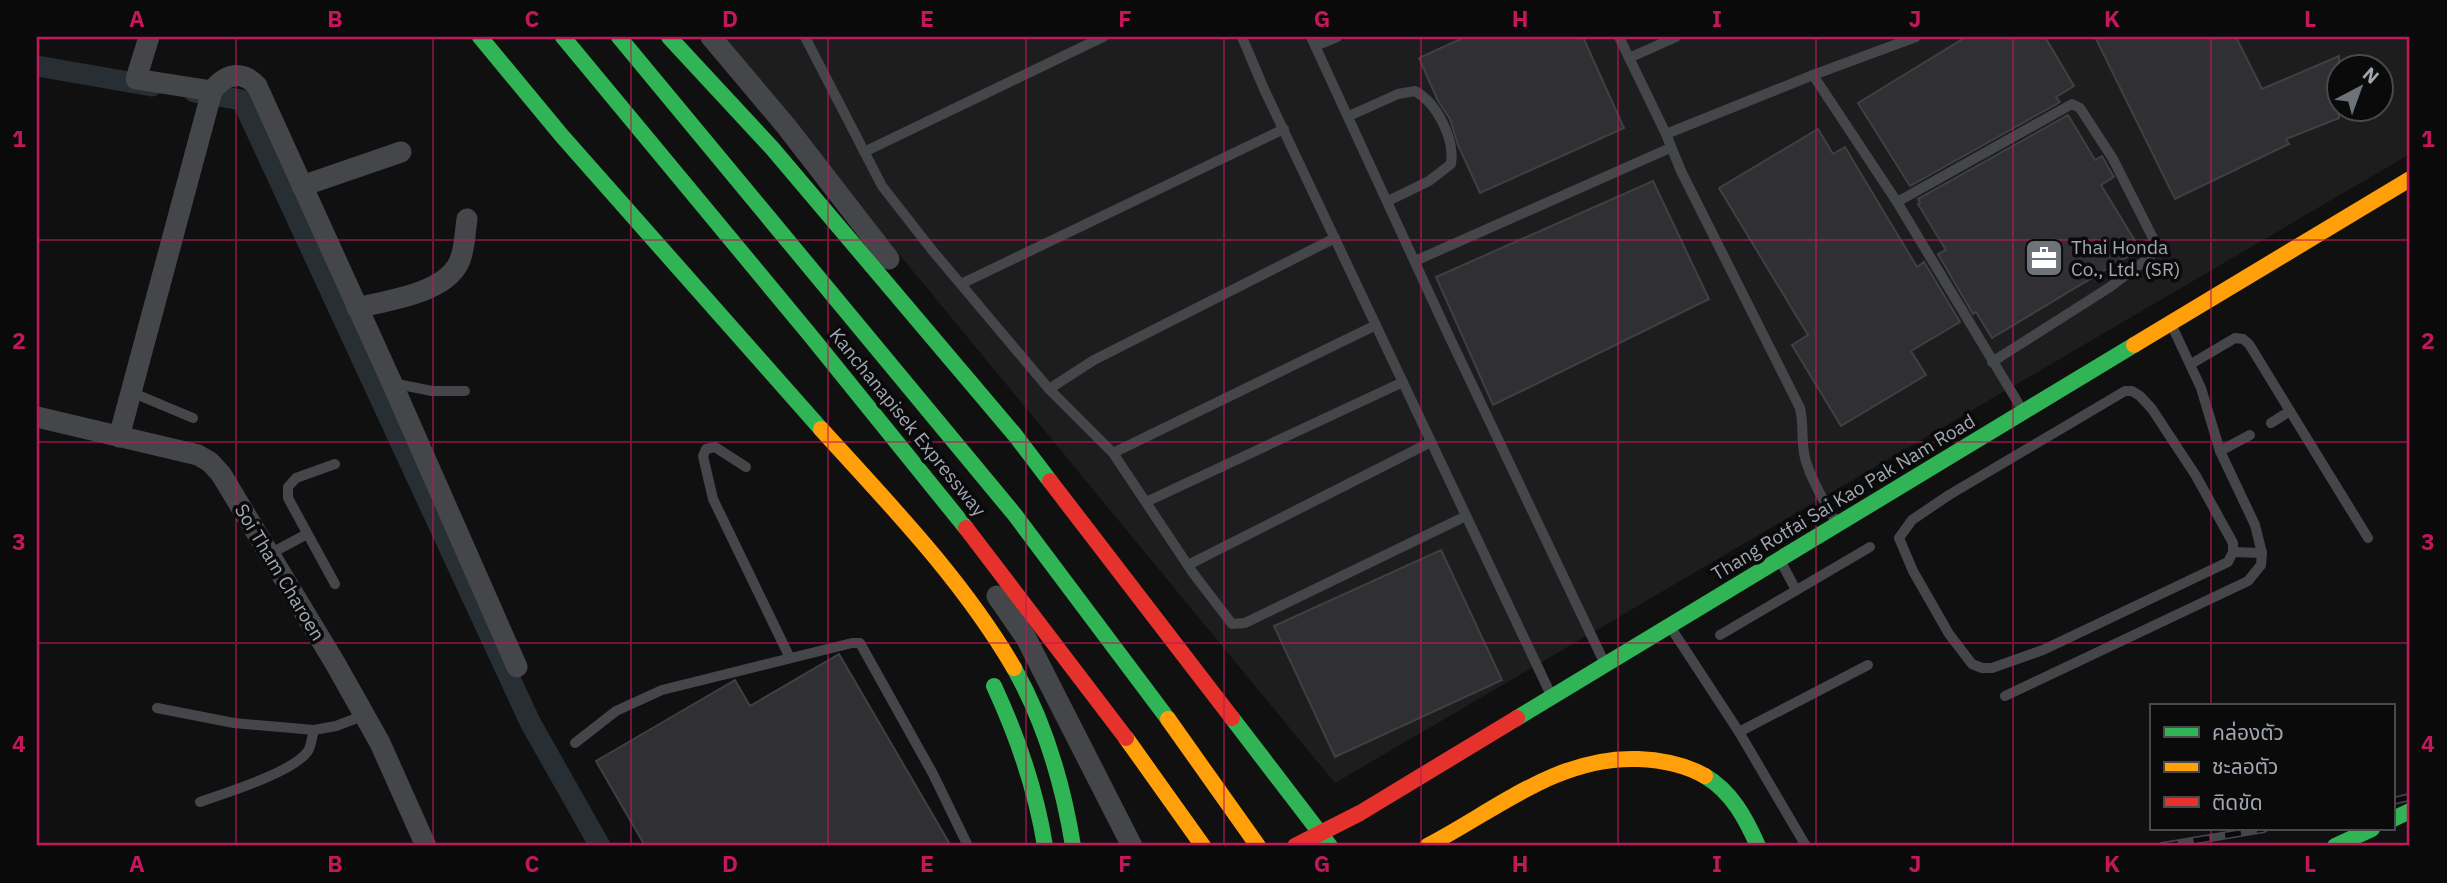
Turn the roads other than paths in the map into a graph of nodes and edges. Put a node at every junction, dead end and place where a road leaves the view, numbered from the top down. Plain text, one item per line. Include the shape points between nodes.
1 (149, 37) edge
2 (480, 37) edge
3 (563, 37) edge
4 (571, 37) edge
5 (619, 37) edge
6 (669, 37) edge
7 (711, 37) edge
8 (806, 37) edge
9 (1103, 37) edge
10 (1242, 37) edge
11 (1337, 37) edge
12 (1619, 37) edge
13 (1676, 37) edge
14 (1916, 37) edge
15 (1313, 41) edge
16 (1629, 58) junction
17 (1813, 75) junction
18 (211, 94) junction
19 (1349, 116) junction
20 (1284, 129) junction
21 (1666, 134) junction
22 (1670, 148) junction
23 (401, 152) dead end
24 (864, 152) junction
25 (2410, 180) edge
26 (302, 186) junction
27 (1388, 201) junction
28 (1897, 202) junction
29 (467, 219) dead end
30 (1335, 238) junction
31 (1415, 261) junction
32 (961, 284) junction
33 (357, 308) junction
34 (2171, 324) junction
35 (1376, 325) junction
36 (1992, 362) junction
37 (2191, 364) junction
38 (392, 383) junction
39 (1403, 383) junction
40 (1049, 389) junction
41 (465, 391) dead end
42 (131, 392) junction
43 (2290, 411) junction
44 (2024, 412) junction
45 (37, 417) edge
46 (193, 418) dead end
47 (2271, 423) dead end
48 (2250, 435) dead end
49 (119, 437) junction
50 (1431, 442) junction
51 (2220, 451) junction
52 (1113, 453) junction
53 (335, 464) dead end
54 (746, 467) dead end
55 (854, 467) junction
56 (1146, 502) junction
57 (1466, 516) junction
58 (1838, 524) junction
59 (307, 534) junction
60 (2368, 538) dead end
61 (1870, 547) dead end
62 (2233, 552) junction
63 (2262, 553) junction
64 (268, 555) junction
65 (1780, 560) junction
66 (1188, 565) junction
67 (923, 568) dead end
68 (335, 584) dead end
69 (1796, 590) junction
70 (1670, 625) junction
71 (1720, 635) dead end
72 (790, 658) junction
73 (1606, 665) junction
74 (1868, 665) dead end
75 (517, 667) dead end
76 (989, 675) dead end
77 (2005, 696) dead end
78 (1552, 697) junction
79 (157, 708) dead end
80 (365, 715) junction
81 (314, 730) junction
82 (1740, 732) junction
83 (575, 743) dead end
84 (200, 802) dead end
85 (2410, 811) edge
86 (2394, 819) edge
87 (2370, 830) edge
88 (1329, 837) edge
89 (426, 846) edge
90 (968, 846) edge
91 (1045, 846) edge
92 (1073, 846) edge
93 (1132, 846) edge
94 (1203, 846) edge
95 (1258, 846) edge
96 (1295, 846) edge
97 (1427, 846) edge
98 (1758, 846) edge
99 (1806, 846) edge
100 (2335, 846) edge

1 - 18 street via 136,79
2 - 55 main road
3 - 94 main road, Kanchanapisek Expressway via 978,542
4 - 93 street via 606,90 1011,616
5 - 95 main road, Kanchanapisek Expressway via 1016,515
6 - 88 main road via 772,148 1015,435
7 - 88 street via 786,126 1288,771
8 - 24 lane
9 - 24 lane
10 - 20 lane
11 - 15 lane
12 - 16 lane
13 - 16 lane
14 - 17 lane
15 - 19 lane
16 - 21 lane
17 - 21 lane
17 - 28 lane
18 - 26 street via 239,75 257,86
18 - 42 street
19 - 27 lane
19 - 27 lane via 1415,91 1426,97 1442,124 1453,151 1451,164 1429,181
20 - 30 lane
20 - 32 lane
21 - 22 lane
22 - 31 lane
22 - 58 lane via 1800,408 1805,458
23 - 26 street
24 - 32 lane via 882,186
25 - 34 main road, Thang Rotfai Sai Kao Pak Nam Road
26 - 33 street
27 - 31 lane
28 - 36 lane
28 - 36 lane via 2072,104 2080,108 2113,159 2153,238 2154,251 2110,287
29 - 33 street via 461,259 444,281
30 - 35 lane
30 - 40 lane via 1094,360
31 - 73 lane
32 - 40 lane
33 - 38 street
34 - 37 lane
34 - 44 main road, Thang Rotfai Sai Kao Pak Nam Road
35 - 39 lane
35 - 52 lane
36 - 44 lane
37 - 43 lane via 2235,338 2243,339
37 - 51 lane
38 - 41 lane via 432,391
38 - 75 street
39 - 50 lane
39 - 56 lane
40 - 52 lane
42 - 46 lane
42 - 49 street
43 - 47 lane
43 - 60 lane
44 - 58 main road, Thang Rotfai Sai Kao Pak Nam Road
45 - 49 street, Soi Tham Charoen
48 - 51 lane
49 - 64 street, Soi Tham Charoen via 198,454 210,462
50 - 57 lane
50 - 66 lane
51 - 63 lane via 2255,526
52 - 56 lane
53 - 59 lane via 296,478 288,487 288,498
54 - 72 lane via 715,447 706,449 703,456 713,499
55 - 67 main road
55 - 92 main road via 953,580 1019,676 1059,773
56 - 66 lane
57 - 66 lane via 1245,623 1232,624
57 - 78 lane
58 - 65 main road, Thang Rotfai Sai Kao Pak Nam Road
59 - 64 lane
59 - 68 lane
61 - 69 lane
62 - 62 lane via 2228,562 2043,650 1982,668 1972,664 1949,634 1899,538 1912,520 1949,495 2132,391 2152,409 2196,476 2233,543
62 - 63 lane
63 - 77 lane via 2261,565 2248,581
64 - 80 street, Soi Tham Charoen
65 - 69 lane
65 - 70 main road, Thang Rotfai Sai Kao Pak Nam Road
69 - 71 lane
70 - 73 main road, Thang Rotfai Sai Kao Pak Nam Road
70 - 82 lane
72 - 83 lane via 662,690 616,711
72 - 90 lane via 860,643
73 - 78 main road, Thang Rotfai Sai Kao Pak Nam Road
74 - 82 lane
76 - 91 main road via 1030,773
78 - 88 main road, Thang Rotfai Sai Kao Pak Nam Road via 1360,813
79 - 81 lane via 234,723
80 - 81 lane
80 - 89 street, Soi Tham Charoen
81 - 84 lane via 309,750 299,761
82 - 99 lane
85 - 86 main road
87 - 100 main road
88 - 96 main road, Thang Rotfai Sai Kao Pak Nam Road
97 - 98 main road via 1568,769 1601,760 1657,758 1685,765 1729,794 1748,820

